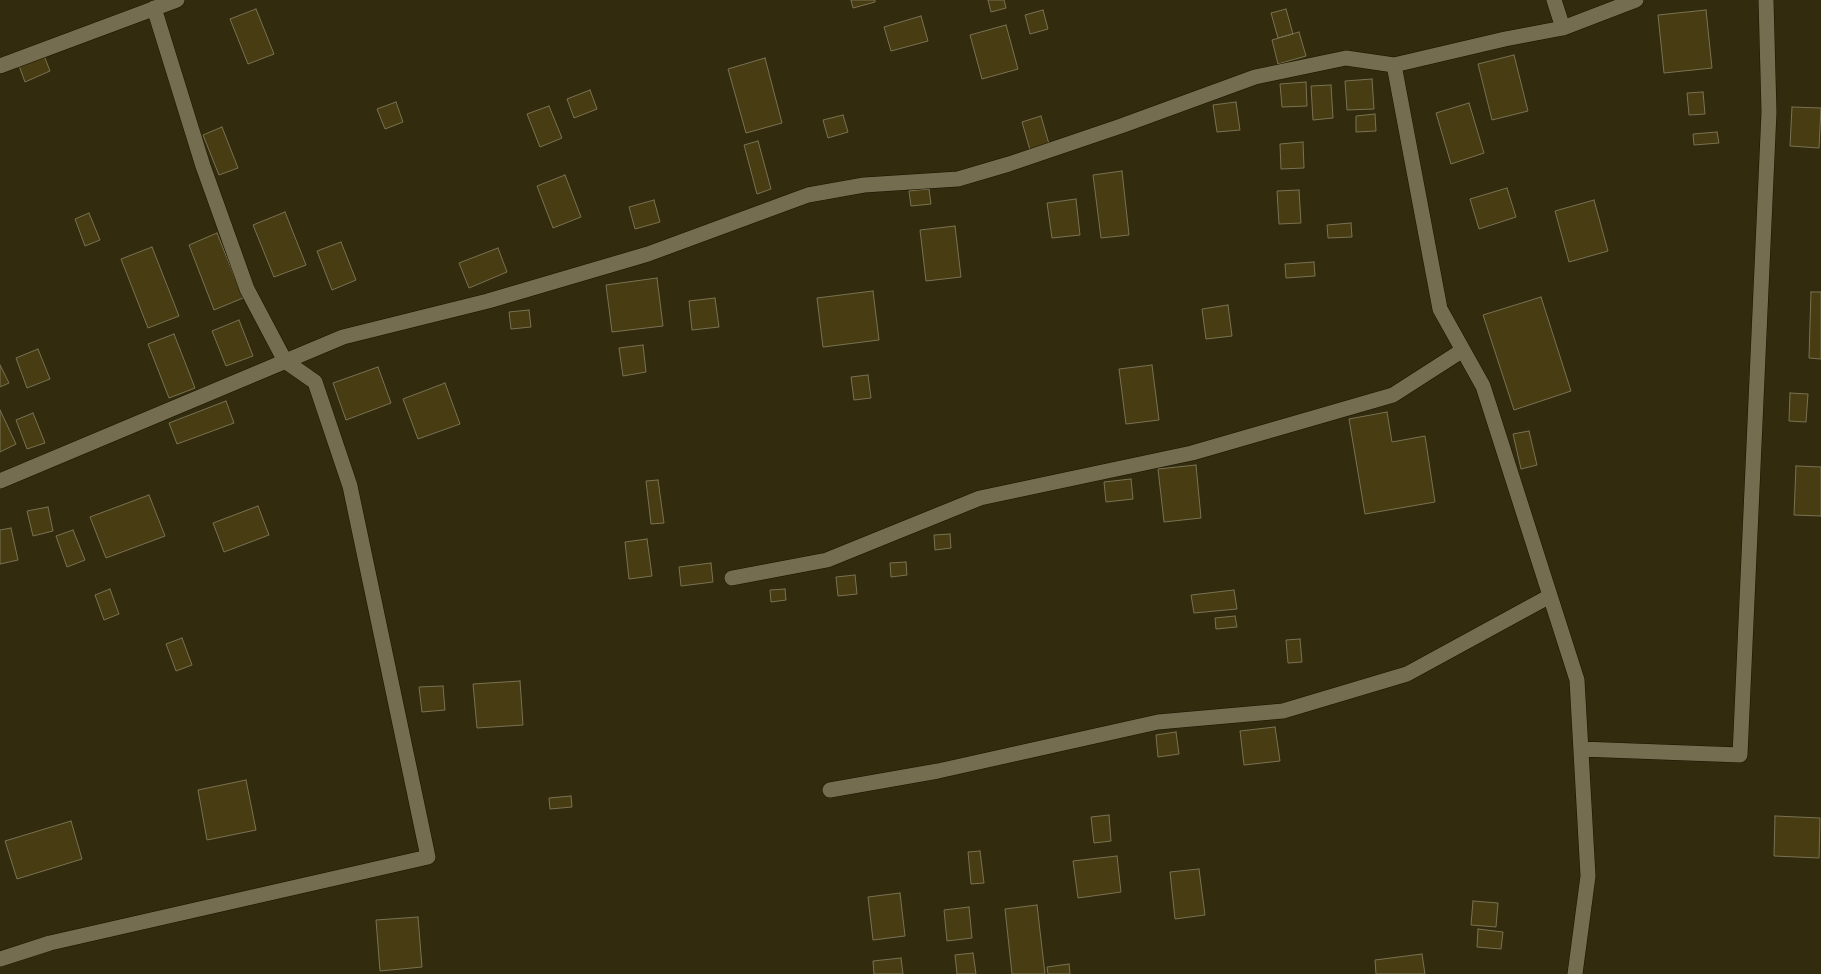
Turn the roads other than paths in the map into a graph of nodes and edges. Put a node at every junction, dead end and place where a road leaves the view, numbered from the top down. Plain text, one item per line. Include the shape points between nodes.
1 (177, 0) edge
2 (1554, 0) edge
3 (1636, 0) edge
4 (1766, 0) edge
5 (154, 8) junction
6 (1563, 28) junction
7 (1394, 65) junction
8 (0, 66) edge
9 (1463, 350) junction
10 (285, 361) junction
11 (0, 481) edge
12 (732, 578) dead end
13 (1550, 596) junction
14 (1581, 749) junction
15 (830, 790) dead end
16 (0, 959) edge
17 (1575, 974) edge

1 - 5 street
2 - 6 street
3 - 6 street
4 - 14 street via 1769,112 1740,755
5 - 8 street
5 - 10 street via 203,166 247,289
6 - 7 street
7 - 9 street via 1440,309
7 - 10 street via 1346,58 1255,77 1121,126 958,179 864,185 808,196 648,254 488,301 343,337
9 - 12 street via 1393,395 1192,453 980,498 826,560
9 - 13 street via 1483,386
10 - 11 street
10 - 16 street via 315,382 350,486 428,857 50,943
13 - 14 street via 1577,680
13 - 15 street via 1407,674 1284,711 1158,722 938,772
14 - 17 street via 1588,876

